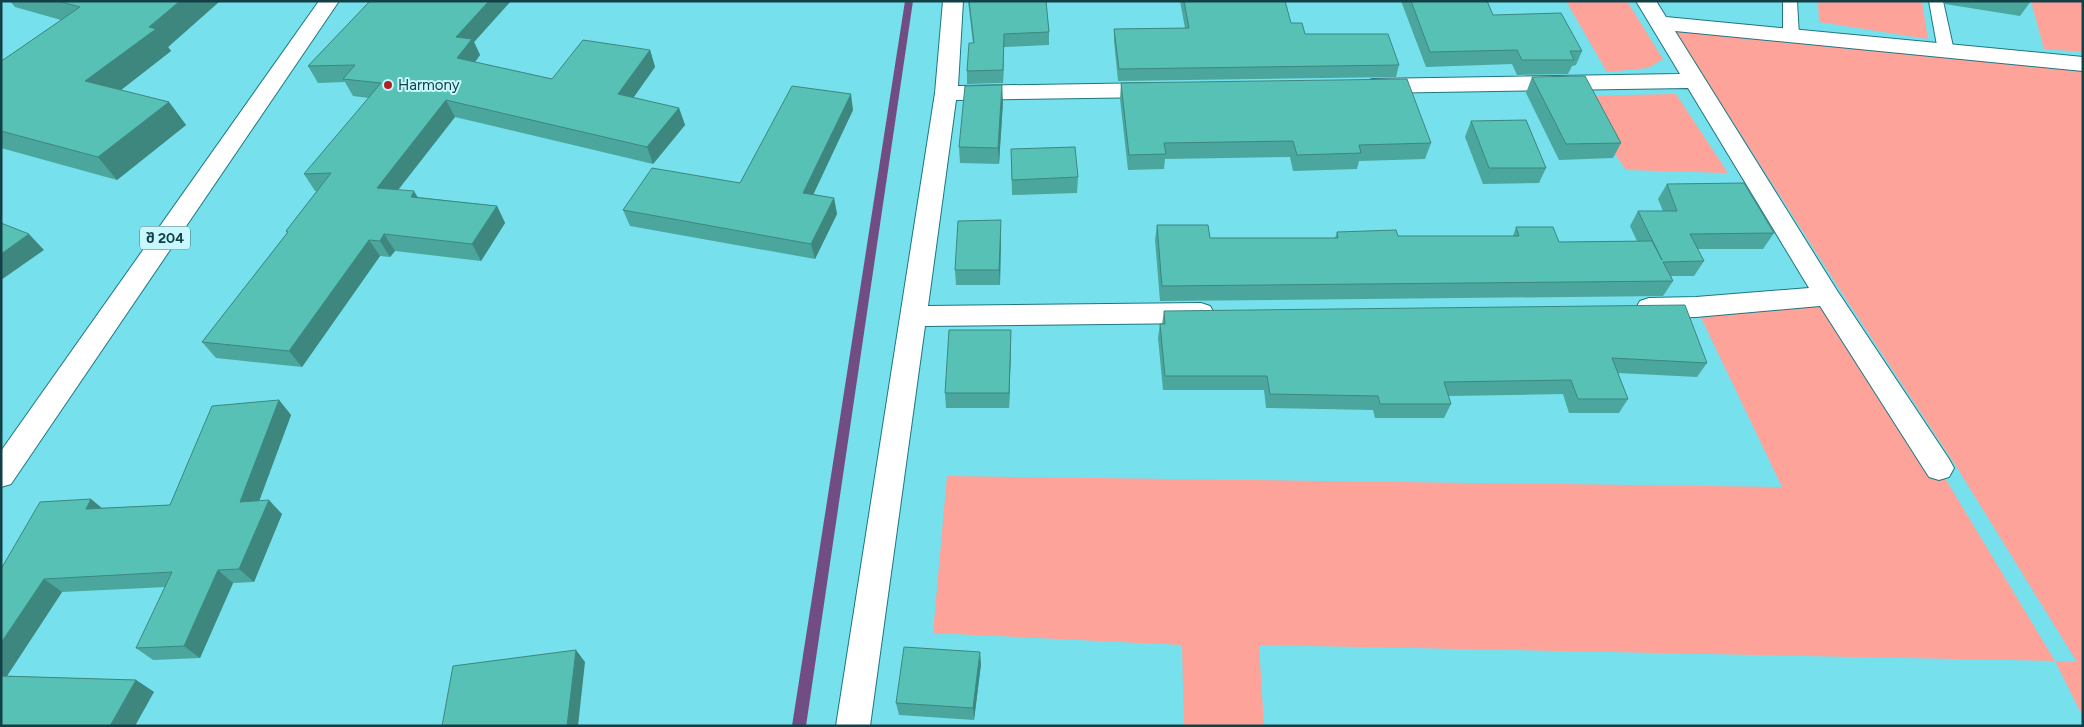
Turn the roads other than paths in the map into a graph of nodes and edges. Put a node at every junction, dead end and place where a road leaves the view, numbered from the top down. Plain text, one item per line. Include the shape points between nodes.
1 (329, 1) edge
2 (953, 1) edge
3 (1646, 1) edge
4 (1790, 1) edge
5 (1936, 1) edge
6 (1660, 23) junction
7 (1791, 36) junction
8 (1946, 50) junction
9 (2083, 64) edge
10 (1694, 81) junction
11 (1355, 87) edge
12 (1175, 90) edge
13 (946, 93) junction
14 (1827, 296) junction
15 (1627, 308) edge
16 (1221, 312) edge
17 (915, 316) junction
18 (1940, 468) dead end
19 (1, 475) edge
20 (853, 726) edge

1 - 19 street, შ 204
2 - 13 street
3 - 6 street
4 - 7 lane
5 - 8 lane
6 - 7 street
6 - 10 street
7 - 8 street
8 - 9 street
10 - 11 street
10 - 14 street
12 - 13 street
13 - 17 street
14 - 15 street via 1696,308
14 - 18 street
16 - 17 street
17 - 20 street

